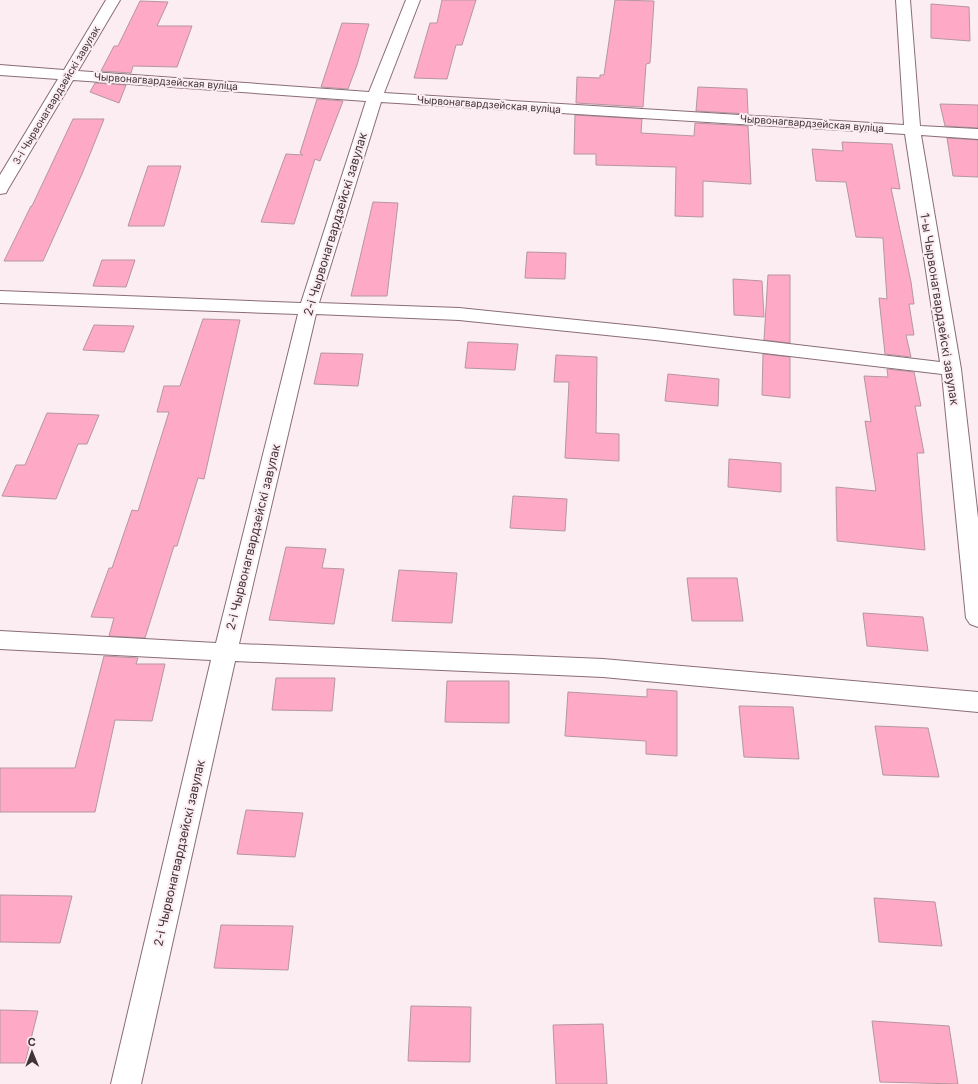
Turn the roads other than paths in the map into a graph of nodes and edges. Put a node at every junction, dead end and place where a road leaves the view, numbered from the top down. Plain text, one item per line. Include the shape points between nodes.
1 (113, 0) edge
2 (413, 0) edge
3 (902, 0) edge
4 (0, 70) edge
5 (68, 74) junction
6 (375, 97) junction
7 (912, 130) junction
8 (978, 134) edge
9 (0, 190) edge
10 (0, 297) edge
11 (308, 309) junction
12 (950, 369) junction
13 (978, 618) edge
14 (0, 640) edge
15 (225, 652) junction
16 (978, 702) edge
17 (126, 1084) edge

1 - 5 street, 3-і Чырвонагвардзейскі завулак
2 - 6 street, 2-і Чырвонагвардзейскі завулак
3 - 7 street, 1-ы Чырвонагвардзейскі завулак
4 - 5 street, Чырвонагвардзейская вуліца
5 - 6 street, Чырвонагвардзейская вуліца
5 - 9 street, 3-і Чырвонагвардзейскі завулак
6 - 7 street, Чырвонагвардзейская вуліца
6 - 11 street, 2-і Чырвонагвардзейскі завулак
7 - 8 street, Чырвонагвардзейская вуліца
7 - 12 street, 1-ы Чырвонагвардзейскі завулак
10 - 11 street
11 - 12 street via 459,314
11 - 15 street, 2-і Чырвонагвардзейскі завулак
12 - 13 street, 1-ы Чырвонагвардзейскі завулак
14 - 15 street
15 - 16 street via 603,668
15 - 17 street, 2-і Чырвонагвардзейскі завулак

